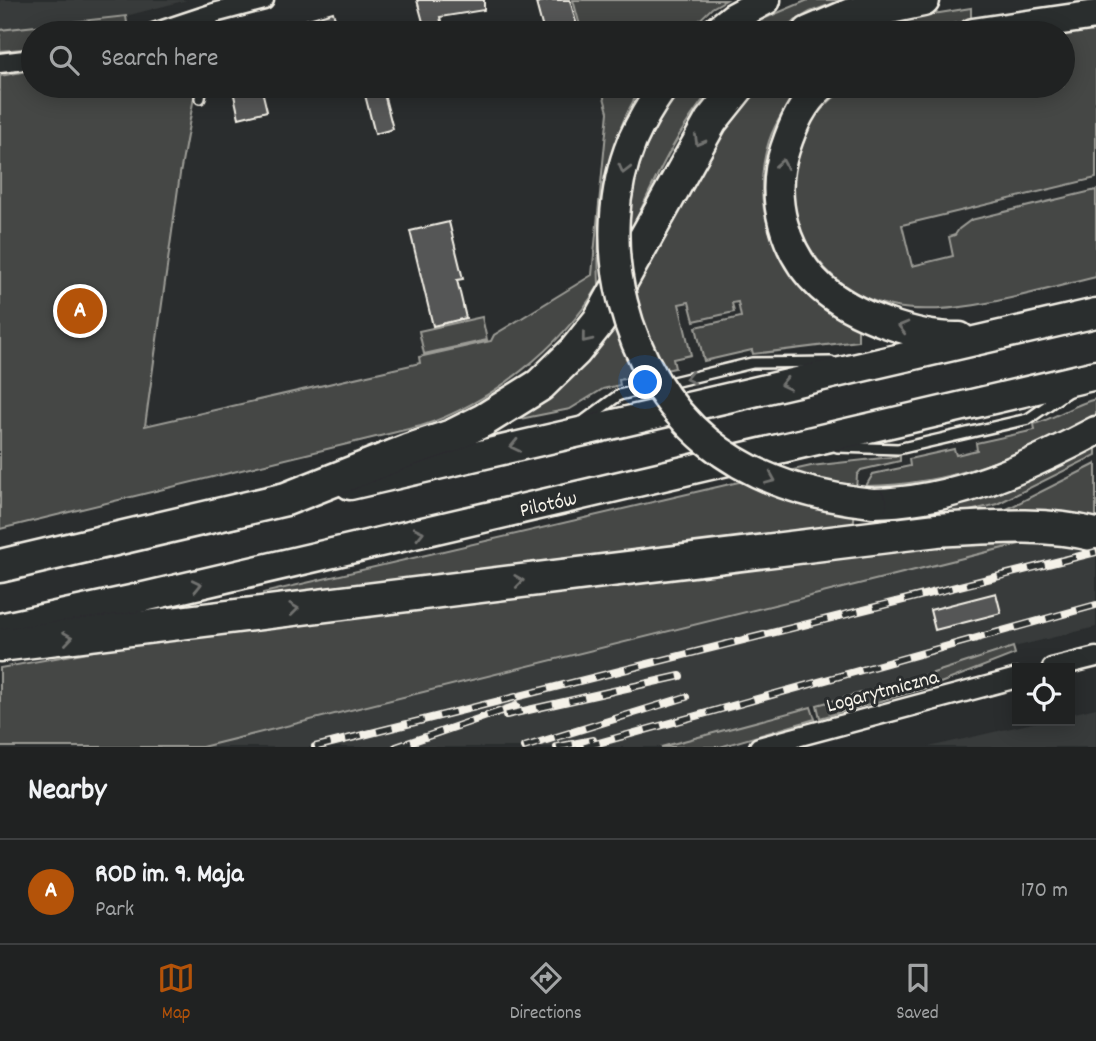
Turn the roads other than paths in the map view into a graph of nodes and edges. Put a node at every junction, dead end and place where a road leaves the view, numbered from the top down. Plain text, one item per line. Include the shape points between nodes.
1 (264, 0) edge
2 (766, 0) edge
3 (923, 0) edge
4 (214, 13) junction
5 (1096, 15) edge
6 (190, 21) edge
7 (213, 21) edge
8 (729, 21) edge
9 (837, 21) edge
10 (1055, 21) edge
11 (21, 60) edge
12 (0, 63) edge
13 (656, 98) edge
14 (729, 98) edge
15 (810, 98) edge
16 (1096, 313) edge
17 (995, 336) junction
18 (1092, 376) edge
19 (1096, 431) edge
20 (286, 499) junction
21 (1096, 535) edge
22 (0, 566) edge
23 (0, 628) edge
24 (0, 645) edge
25 (1096, 657) edge
26 (1072, 663) edge
27 (1012, 679) edge
28 (760, 747) edge

1 - 4 street
2 - 8 main road
3 - 9 highway
4 - 6 street
4 - 7 lane
5 - 10 main road
11 - 12 street
13 -> 19 main road, bridge via 632,141 622,179 615,226 619,285 640,350 660,386 707,441 752,471 798,489 873,503 939,497 989,481
14 -> 20 highway via 711,121 599,321 540,385 452,436
17 -> 15 main road via 934,335 885,323 839,300 802,265 786,235 778,197 781,159 794,122
16 - 17 main road
17 -> 20 main road
23 -> 18 main road, Pilotów
20 - 22 highway
24 -> 21 highway via 937,530 1054,527
25 - 26 street
27 - 28 street, Logarytmiczna

